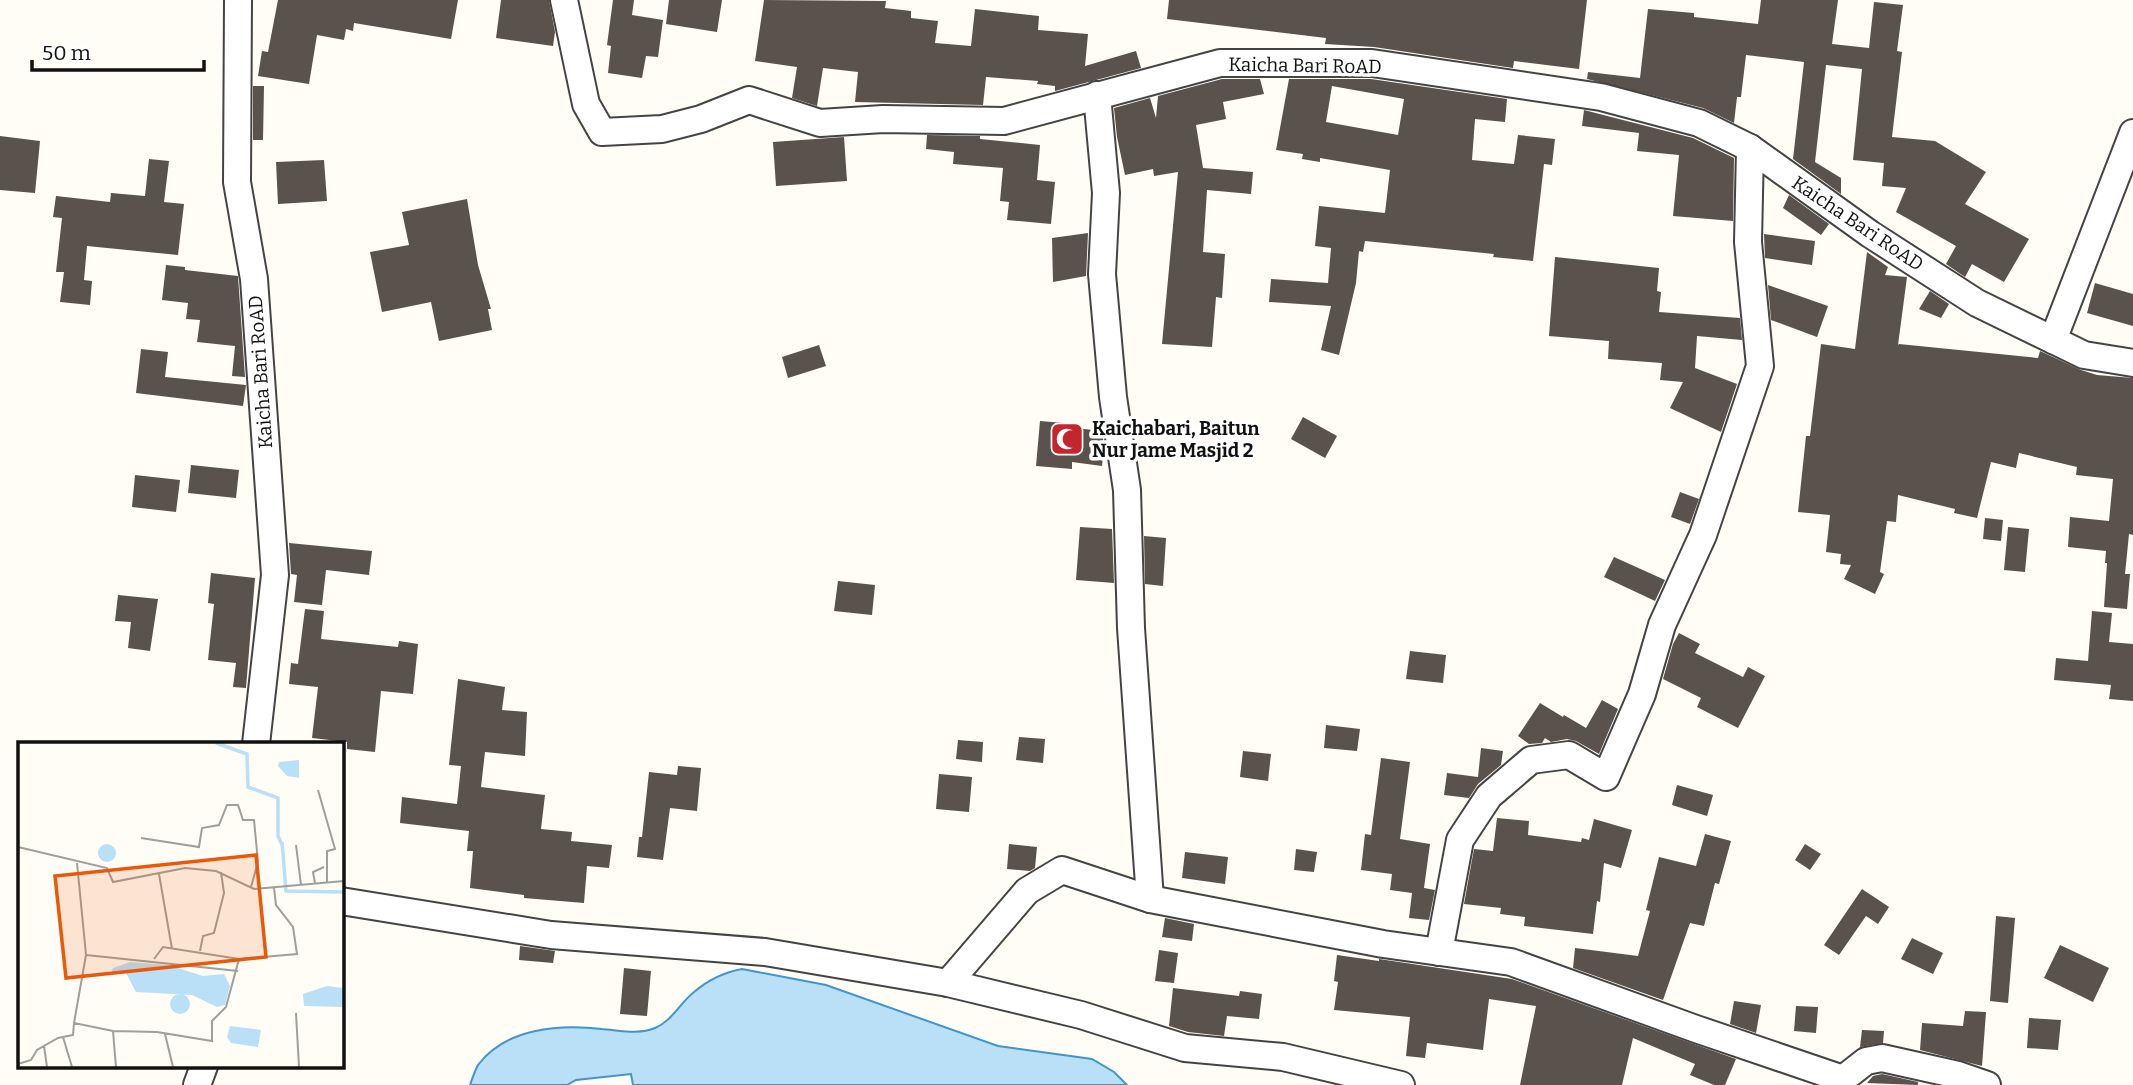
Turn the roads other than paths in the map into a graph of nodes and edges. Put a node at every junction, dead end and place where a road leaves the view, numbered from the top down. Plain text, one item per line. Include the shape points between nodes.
1 (237, 0) edge
2 (564, 0) edge
3 (1097, 95) junction
4 (2133, 133) edge
5 (1750, 148) junction
6 (2053, 340) junction
7 (2133, 363) edge
8 (256, 742) edge
9 (1150, 899) junction
10 (343, 901) edge
11 (1439, 952) junction
12 (947, 983) junction
13 (203, 1068) edge
14 (1842, 1082) edge
15 (197, 1085) edge
16 (1401, 1085) edge
17 (1987, 1085) edge

1 - 8 street, Kaicha Bari RoAD via 237,182 254,279 275,575
2 - 3 street, Kaicha Bari RoAD via 586,104 602,132 662,129 749,100 820,123 1004,121
3 - 5 street, Kaicha Bari RoAD via 1220,63 1372,63 1601,97 1699,123
3 - 9 street via 1106,194 1102,274 1127,490 1130,628
4 - 6 street
5 - 6 street, Kaicha Bari RoAD via 1977,303
5 - 11 street via 1748,242 1760,366 1703,535 1662,625 1642,694 1606,777 1569,755 1531,760 1489,796 1460,840
6 - 7 street, Kaicha Bari RoAD via 2084,355
9 - 11 street
9 - 12 street via 1062,870 1027,891
10 - 12 street via 551,935 765,952
11 - 14 street via 1511,962
12 - 16 street via 1082,1015 1185,1048 1283,1057
13 - 15 street
14 - 17 street via 1867,1061 1882,1058

